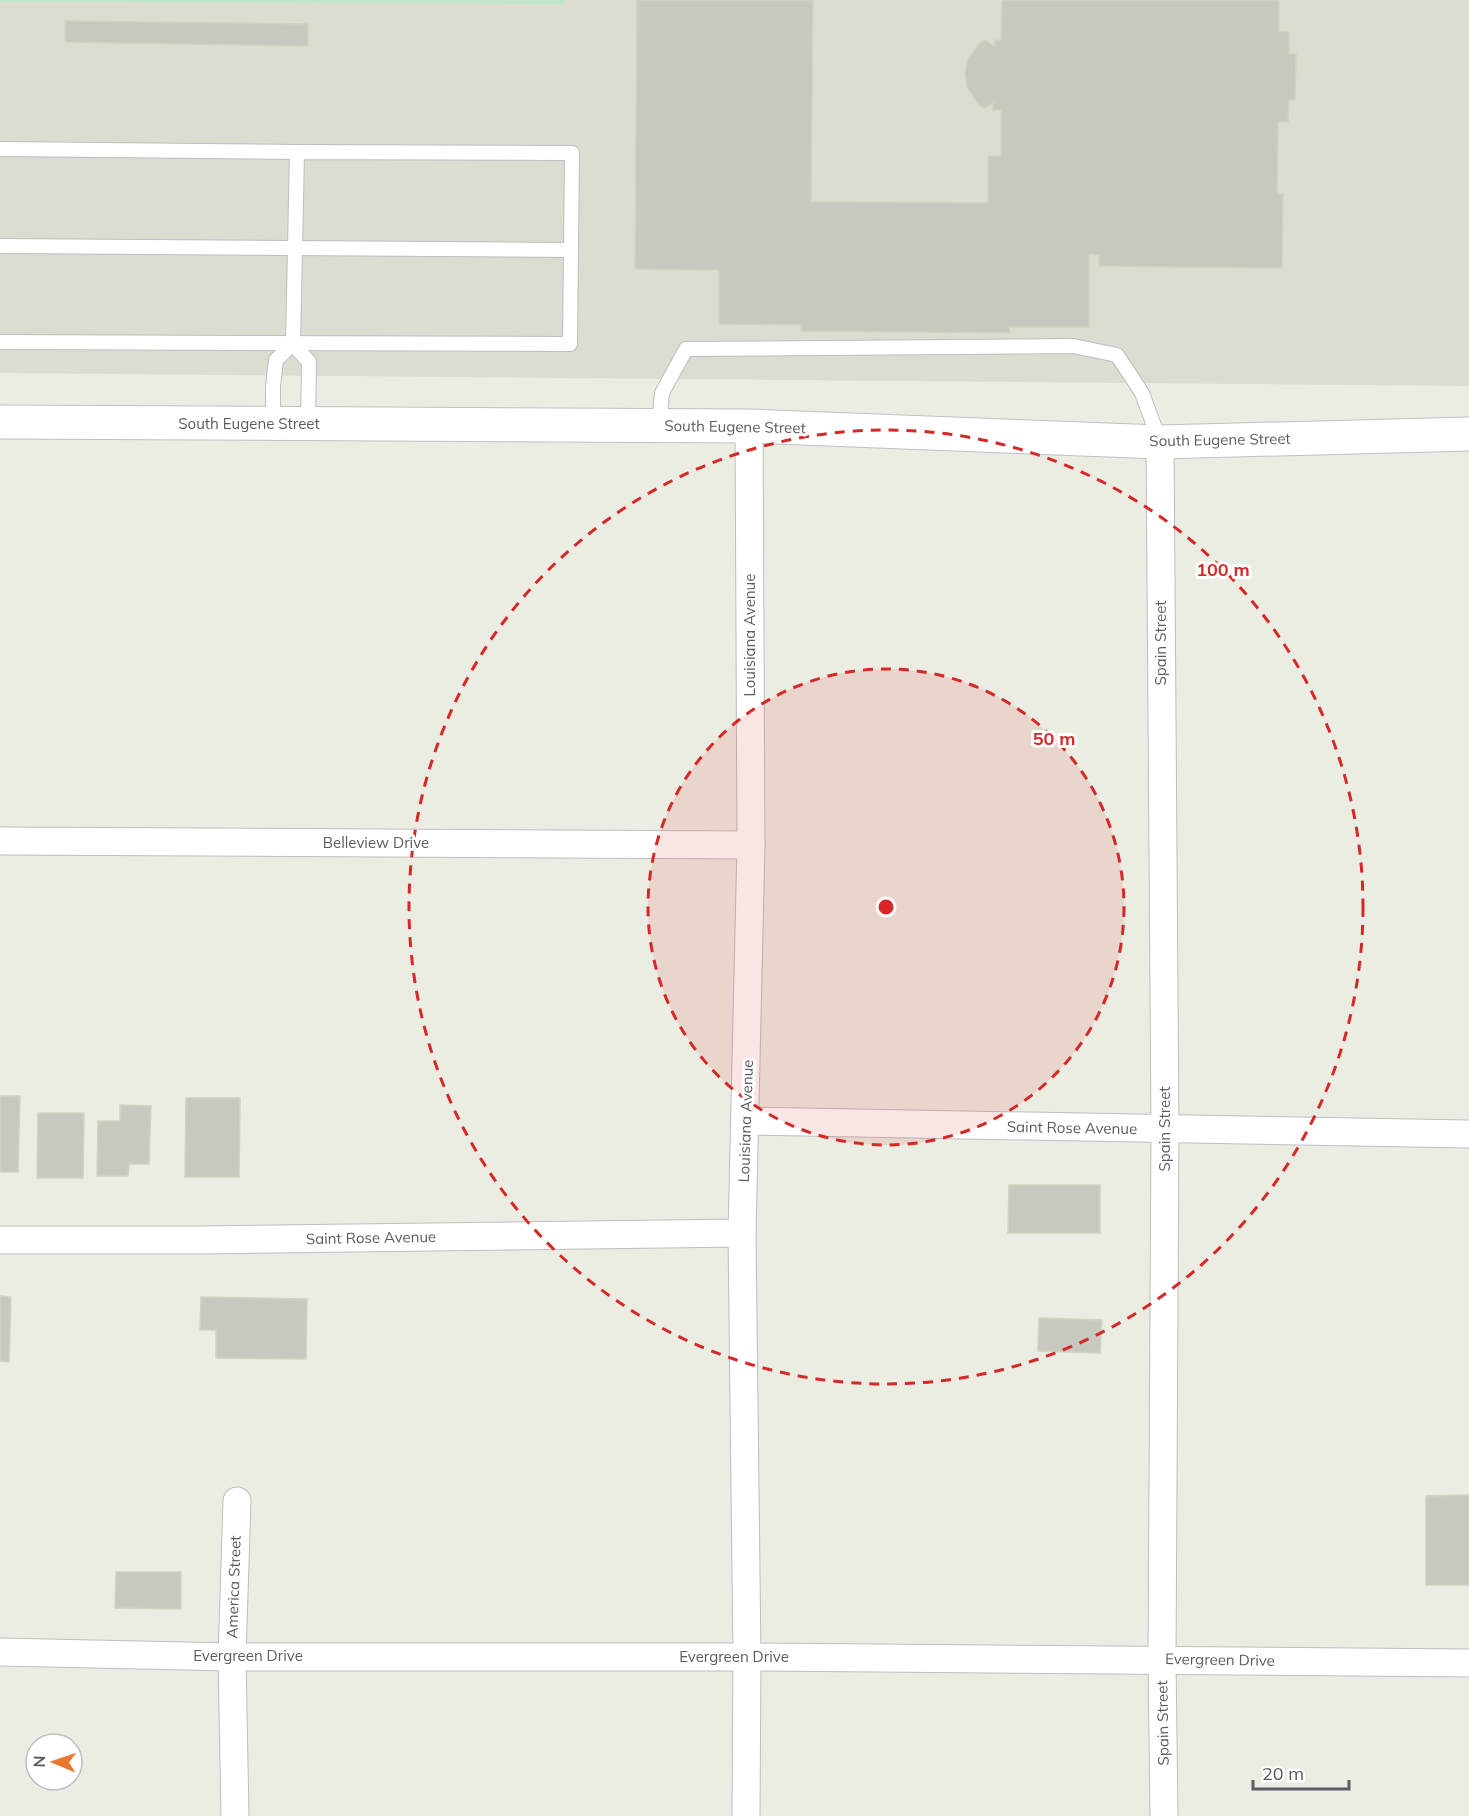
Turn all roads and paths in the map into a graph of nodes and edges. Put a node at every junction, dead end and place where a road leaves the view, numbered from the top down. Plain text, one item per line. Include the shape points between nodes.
1 (0, 149) edge
2 (297, 152) junction
3 (0, 246) edge
4 (295, 247) junction
5 (571, 250) junction
6 (0, 342) edge
7 (293, 344) junction
8 (0, 422) edge
9 (273, 424) junction
10 (308, 424) junction
11 (659, 426) junction
12 (750, 426) junction
13 (1469, 434) edge
14 (1160, 442) junction
15 (0, 841) edge
16 (751, 845) junction
17 (746, 1121) junction
18 (1165, 1130) junction
19 (1469, 1134) edge
20 (742, 1233) junction
21 (0, 1240) edge
22 (237, 1501) dead end
23 (0, 1652) edge
24 (232, 1657) junction
25 (747, 1657) junction
26 (1162, 1659) junction
27 (1469, 1663) edge
28 (235, 1816) edge
29 (746, 1816) edge
30 (1164, 1816) edge

1 - 2 lane
2 - 4 lane
2 - 5 lane via 572,153
3 - 4 lane
4 - 5 lane
4 - 7 lane
5 - 7 lane via 570,344
6 - 7 lane
7 - 9 lane via 276,360
7 - 10 lane via 309,362
8 - 9 street, South Eugene Street
9 - 10 street, South Eugene Street
10 - 11 street, South Eugene Street
11 - 12 street, South Eugene Street
11 - 14 lane via 662,393 686,349 1073,346 1117,355 1142,393
12 - 14 street, South Eugene Street
12 - 16 street, Louisiana Avenue
13 - 14 street, South Eugene Street
14 - 18 street, Spain Street
15 - 16 street, Belleview Drive
16 - 17 street, Louisiana Avenue
17 - 18 street, Saint Rose Avenue
17 - 20 street, Louisiana Avenue
18 - 19 street, Saint Rose Avenue
18 - 26 street, Spain Street
20 - 21 street, Saint Rose Avenue
20 - 25 street, Louisiana Avenue
22 - 24 street, America Street
23 - 24 street, Evergreen Drive
24 - 25 street, Evergreen Drive
24 - 28 street, America Street
25 - 26 street, Evergreen Drive
25 - 29 street, Louisiana Avenue
26 - 27 street, Evergreen Drive
26 - 30 street, Spain Street

